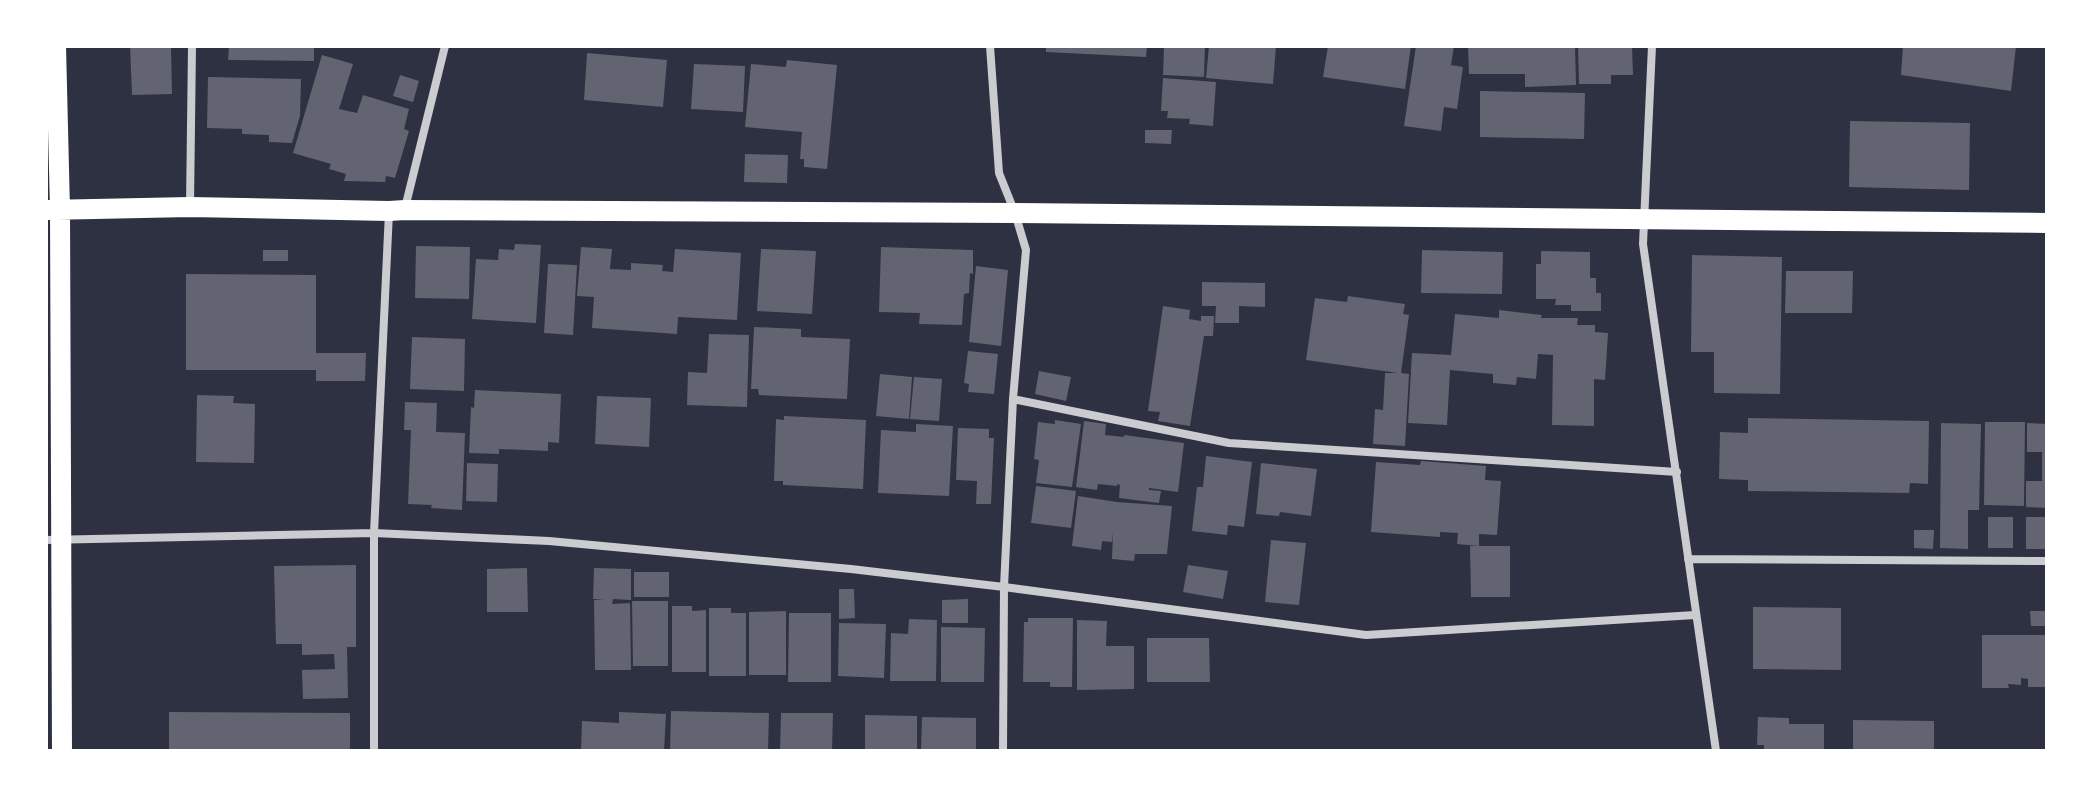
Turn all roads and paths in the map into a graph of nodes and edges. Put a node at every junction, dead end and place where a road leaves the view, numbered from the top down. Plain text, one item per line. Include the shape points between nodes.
1 (56, 46) edge
2 (192, 46) edge
3 (445, 46) edge
4 (990, 46) edge
5 (1652, 46) edge
6 (190, 207) junction
7 (53, 210) edge
8 (397, 210) junction
9 (1015, 213) junction
10 (1643, 218) junction
11 (2047, 223) edge
12 (1013, 399) junction
13 (1677, 472) junction
14 (374, 533) junction
15 (54, 540) edge
16 (1688, 559) junction
17 (2047, 561) edge
18 (1004, 587) junction
19 (1695, 615) junction
20 (62, 751) edge
21 (374, 751) edge
22 (1003, 751) edge
23 (1716, 751) edge

1 - 7 main road
2 - 6 street
3 - 8 street
4 - 9 street via 999,173
5 - 10 street
6 - 7 main road
6 - 8 main road
7 - 15 main road
8 - 9 main road
8 - 14 street
9 - 10 main road
9 - 12 street via 1026,250
10 - 11 main road
10 - 13 street
12 - 13 street via 1229,443
12 - 18 street
13 - 16 street
14 - 15 street
14 - 18 street via 549,541
14 - 21 street
15 - 20 main road
16 - 17 street
16 - 19 street
18 - 19 street via 1366,635
18 - 22 street
19 - 23 street

